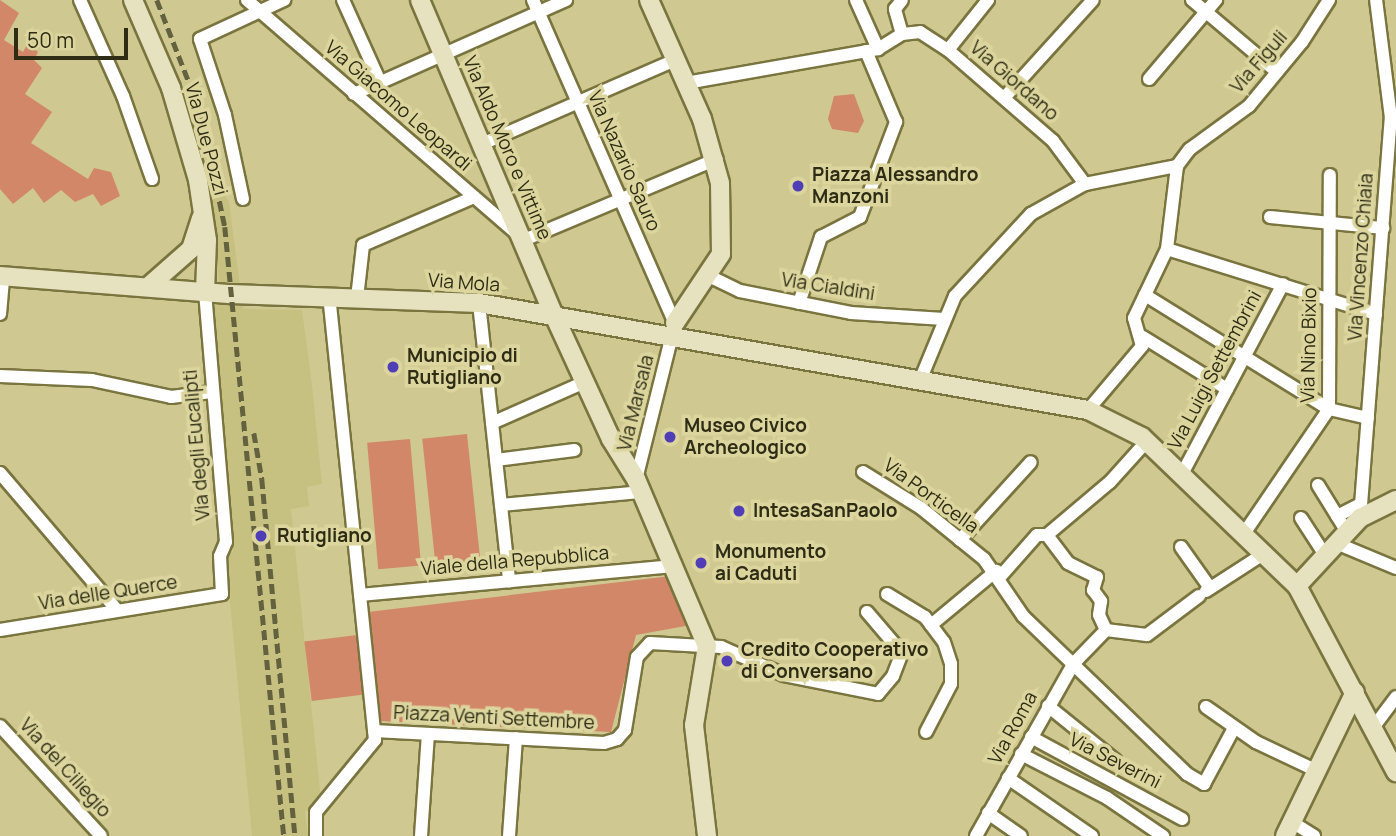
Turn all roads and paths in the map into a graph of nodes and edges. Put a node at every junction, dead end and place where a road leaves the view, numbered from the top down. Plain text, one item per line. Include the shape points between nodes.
1 (80, 0) edge
2 (133, 0) edge
3 (247, 0) edge
4 (284, 0) edge
5 (343, 0) edge
6 (420, 0) edge
7 (566, 0) edge
8 (649, 0) edge
9 (856, 0) edge
10 (902, 0) edge
11 (988, 0) edge
12 (1093, 0) edge
13 (1192, 0) edge
14 (1216, 0) edge
15 (1329, 0) edge
16 (1376, 0) edge
17 (535, 6) edge
18 (258, 12) junction
19 (1206, 12) junction
20 (902, 33) junction
21 (872, 50) junction
22 (948, 50) junction
23 (443, 54) junction
24 (676, 60) junction
25 (1277, 72) junction
26 (1149, 79) dead end
27 (380, 82) junction
28 (686, 83) junction
29 (354, 94) junction
30 (1004, 98) junction
31 (577, 102) junction
32 (482, 144) junction
33 (717, 159) junction
34 (1177, 166) junction
35 (1330, 174) dead end
36 (152, 179) dead end
37 (1085, 184) junction
38 (474, 197) junction
39 (243, 199) dead end
40 (620, 200) junction
41 (1385, 203) junction
42 (204, 213) junction
43 (1396, 213) edge
44 (1270, 217) dead end
45 (1330, 223) junction
46 (1383, 228) junction
47 (524, 240) junction
48 (1167, 249) junction
49 (1, 276) edge
50 (709, 276) junction
51 (1283, 284) junction
52 (149, 286) junction
53 (205, 292) junction
54 (1145, 295) junction
55 (329, 297) junction
56 (356, 298) junction
57 (1329, 298) junction
58 (479, 303) junction
59 (799, 303) junction
60 (553, 313) junction
61 (0, 314) edge
62 (1376, 314) junction
63 (944, 318) junction
64 (674, 330) junction
65 (1143, 337) junction
66 (1245, 356) junction
67 (0, 376) edge
68 (585, 382) junction
69 (919, 383) junction
70 (1227, 389) junction
71 (210, 392) junction
72 (1329, 409) junction
73 (1088, 410) junction
74 (1368, 418) junction
75 (492, 423) junction
76 (1146, 442) junction
77 (574, 450) dead end
78 (496, 460) junction
79 (1031, 462) dead end
80 (863, 471) dead end
81 (0, 473) edge
82 (1182, 474) junction
83 (1318, 485) dead end
84 (639, 486) junction
85 (1396, 500) edge
86 (501, 505) junction
87 (1361, 511) junction
88 (1337, 516) junction
89 (1301, 518) dead end
90 (1245, 532) junction
91 (1047, 535) junction
92 (960, 540) junction
93 (1336, 543) junction
94 (1181, 547) dead end
95 (1265, 553) junction
96 (674, 566) junction
97 (1396, 568) edge
98 (998, 578) junction
99 (509, 581) junction
100 (1297, 586) junction
101 (1205, 592) junction
102 (222, 594) joint
103 (887, 594) dead end
104 (360, 595) junction
105 (117, 610) junction
106 (867, 612) dead end
107 (931, 625) junction
108 (1106, 630) junction
109 (0, 631) edge
110 (707, 646) junction
111 (1074, 663) junction
112 (1355, 692) junction
113 (1396, 697) edge
114 (1048, 706) junction
115 (1206, 707) dead end
116 (0, 726) edge
117 (1234, 728) junction
118 (1372, 729) junction
119 (374, 731) junction
120 (926, 732) dead end
121 (428, 734) junction
122 (1031, 737) junction
123 (516, 738) junction
124 (1021, 754) junction
125 (1116, 761) dead end
126 (1317, 771) junction
127 (1396, 772) edge
128 (1008, 778) junction
129 (988, 813) junction
130 (1182, 819) dead end
131 (1289, 829) edge
132 (101, 836) edge
133 (316, 836) edge
134 (421, 836) edge
135 (509, 836) edge
136 (707, 836) edge
137 (976, 836) edge
138 (1021, 836) edge
139 (1092, 836) edge
140 (1163, 836) edge
141 (1314, 836) edge

1 - 36 street via 123,96
2 - 42 main road, Via Due Pozzi via 171,88
3 - 18 street, Via Giacomo Leopardi
4 - 18 street
5 - 27 street
6 - 23 main road, Via Aldo Moro e Vittime
7 - 17 street
8 - 24 main road
9 - 21 street
10 - 20 street via 895,9
11 - 22 street
12 - 30 street
13 - 19 street
14 - 19 street
15 - 25 street, Via Figuli
16 - 41 street, Via Vincenzo Chiaia via 1391,118
17 - 23 street
17 - 31 street, Via Nazario Sauro
18 - 29 street, Via Giacomo Leopardi
18 - 39 street via 200,38 225,115
19 - 25 street
19 - 26 street
20 - 21 street
20 - 22 street, Via Giordano via 920,32
21 - 28 street
21 - 59 street via 896,122 860,217 821,237
22 - 30 street, Via Giordano
23 - 27 street
23 - 32 main road, Via Aldo Moro e Vittime
24 - 28 main road
24 - 31 street
25 - 34 street, Via Figuli via 1249,106 1190,149
27 - 29 street
28 - 33 main road
29 - 38 street, Via Giacomo Leopardi
30 - 37 street, Via Giordano via 1053,141
31 - 32 street
31 - 40 street, Via Nazario Sauro
32 - 47 main road, Via Aldo Moro e Vittime
33 - 40 street
33 - 50 main road via 723,238
34 - 37 street
34 - 48 street
35 - 45 street, Via Nino Bixio
37 - 63 street via 1031,214 974,271
38 - 47 street, Via Giacomo Leopardi
38 - 56 street via 363,245
40 - 47 street
40 - 64 street, Via Nazario Sauro
41 - 43 street
41 - 46 street, Via Vincenzo Chiaia
42 - 52 main road, Via Due Pozzi via 191,248
42 - 53 main road, Via Due Pozzi
44 - 45 street
45 - 46 street
45 - 57 street, Via Nino Bixio
46 - 62 street, Via Vincenzo Chiaia
47 - 60 main road, Via Aldo Moro e Vittime
48 - 51 street
48 - 54 street
49 - 52 main road, Via Mola
49 - 61 street
50 - 59 street, Via Cialdini via 740,291
50 - 64 main road
51 - 57 street
51 - 66 street, Via Luigi Settembrini
52 - 53 main road, Via Mola
53 - 55 main road, Via Mola
53 - 71 street, Via degli Eucalipti
54 - 65 street via 1135,318
54 - 66 street
55 - 56 main road, Via Mola
55 - 104 street
56 - 58 main road, Via Mola
57 - 62 street
57 - 72 street, Via Nino Bixio
58 - 60 main road, Via Mola
58 - 75 street
59 - 63 street, Via Cialdini via 851,313
60 - 64 main road, Via Mola
60 - 68 main road, Via Aldo Moro e Vittime
62 - 74 street, Via Vincenzo Chiaia
63 - 69 street
64 - 69 main road, Via Mola
64 - 84 street, Via Marsala
65 - 70 street
65 - 73 street via 1142,346
66 - 70 street, Via Luigi Settembrini
66 - 72 street
67 - 71 street via 92,380 171,397
68 - 75 street
68 - 84 main road, Via Aldo Moro e Vittime
69 - 73 main road, Via Mola via 985,389
70 - 82 street, Via Luigi Settembrini
71 - 102 street, Via degli Eucalipti via 226,542 220,556
72 - 74 street
72 - 90 street, Via Nino Bixio
73 - 76 main road, Via Mola
74 - 87 street, Via Vincenzo Chiaia
75 - 78 street
76 - 82 main road, Via Mola
76 - 91 street via 1110,482
77 - 78 street
78 - 86 street
79 - 92 street
80 - 92 street, Via Porticella
81 - 105 street
82 - 90 main road, Via Mola
83 - 88 street
84 - 86 street
84 - 96 main road, Via Aldo Moro e Vittime
85 - 87 main road
86 - 99 street
87 - 88 street
87 - 93 main road
88 - 93 street
89 - 93 street
90 - 95 main road, Via Mola
91 - 98 street via 1037,535
91 - 108 street via 1068,563 1097,577 1093,590 1101,601 1099,615
92 - 98 street, Via Porticella
93 - 97 street
93 - 100 main road
94 - 101 street
95 - 100 main road, Via Mola
95 - 101 street
96 - 99 street, Viale della Repubblica
96 - 110 main road, Via Aldo Moro e Vittime
98 - 107 street
98 - 111 street, Via Porticella via 1023,616
99 - 104 street, Viale della Repubblica
100 - 112 main road, Via Mola
101 - 108 street via 1147,635
102 - 105 street, Via delle Querce
103 - 107 street
104 - 119 street
105 - 109 street, Via delle Querce
106 - 110 street via 902,653 893,676 878,694 784,676 734,651
107 - 120 street via 944,642 951,684
108 - 111 street, Via Roma
110 - 123 street, Piazza Venti Settembre via 650,643 642,648 625,730 617,739 604,743
110 - 136 main road via 694,725
111 - 114 street, Via Roma
111 - 117 street, Via Porticella via 1171,763 1204,784
112 - 118 main road, Via Mola
112 - 126 main road
113 - 118 street
114 - 122 street, Via Roma
114 - 125 street
115 - 117 street
116 - 132 street, Via del Ciliegio
117 - 126 street
118 - 127 main road, Via Mola
119 - 121 street, Piazza Venti Settembre
119 - 133 street via 375,740 316,812
121 - 123 street, Piazza Venti Settembre
121 - 134 street
122 - 124 street, Via Roma
122 - 130 street, Via Severini
123 - 135 street
124 - 128 street, Via Roma
124 - 140 street via 1107,798
126 - 131 main road
128 - 129 street, Via Roma
128 - 139 street
129 - 137 street, Via Roma
129 - 138 street
131 - 141 street

